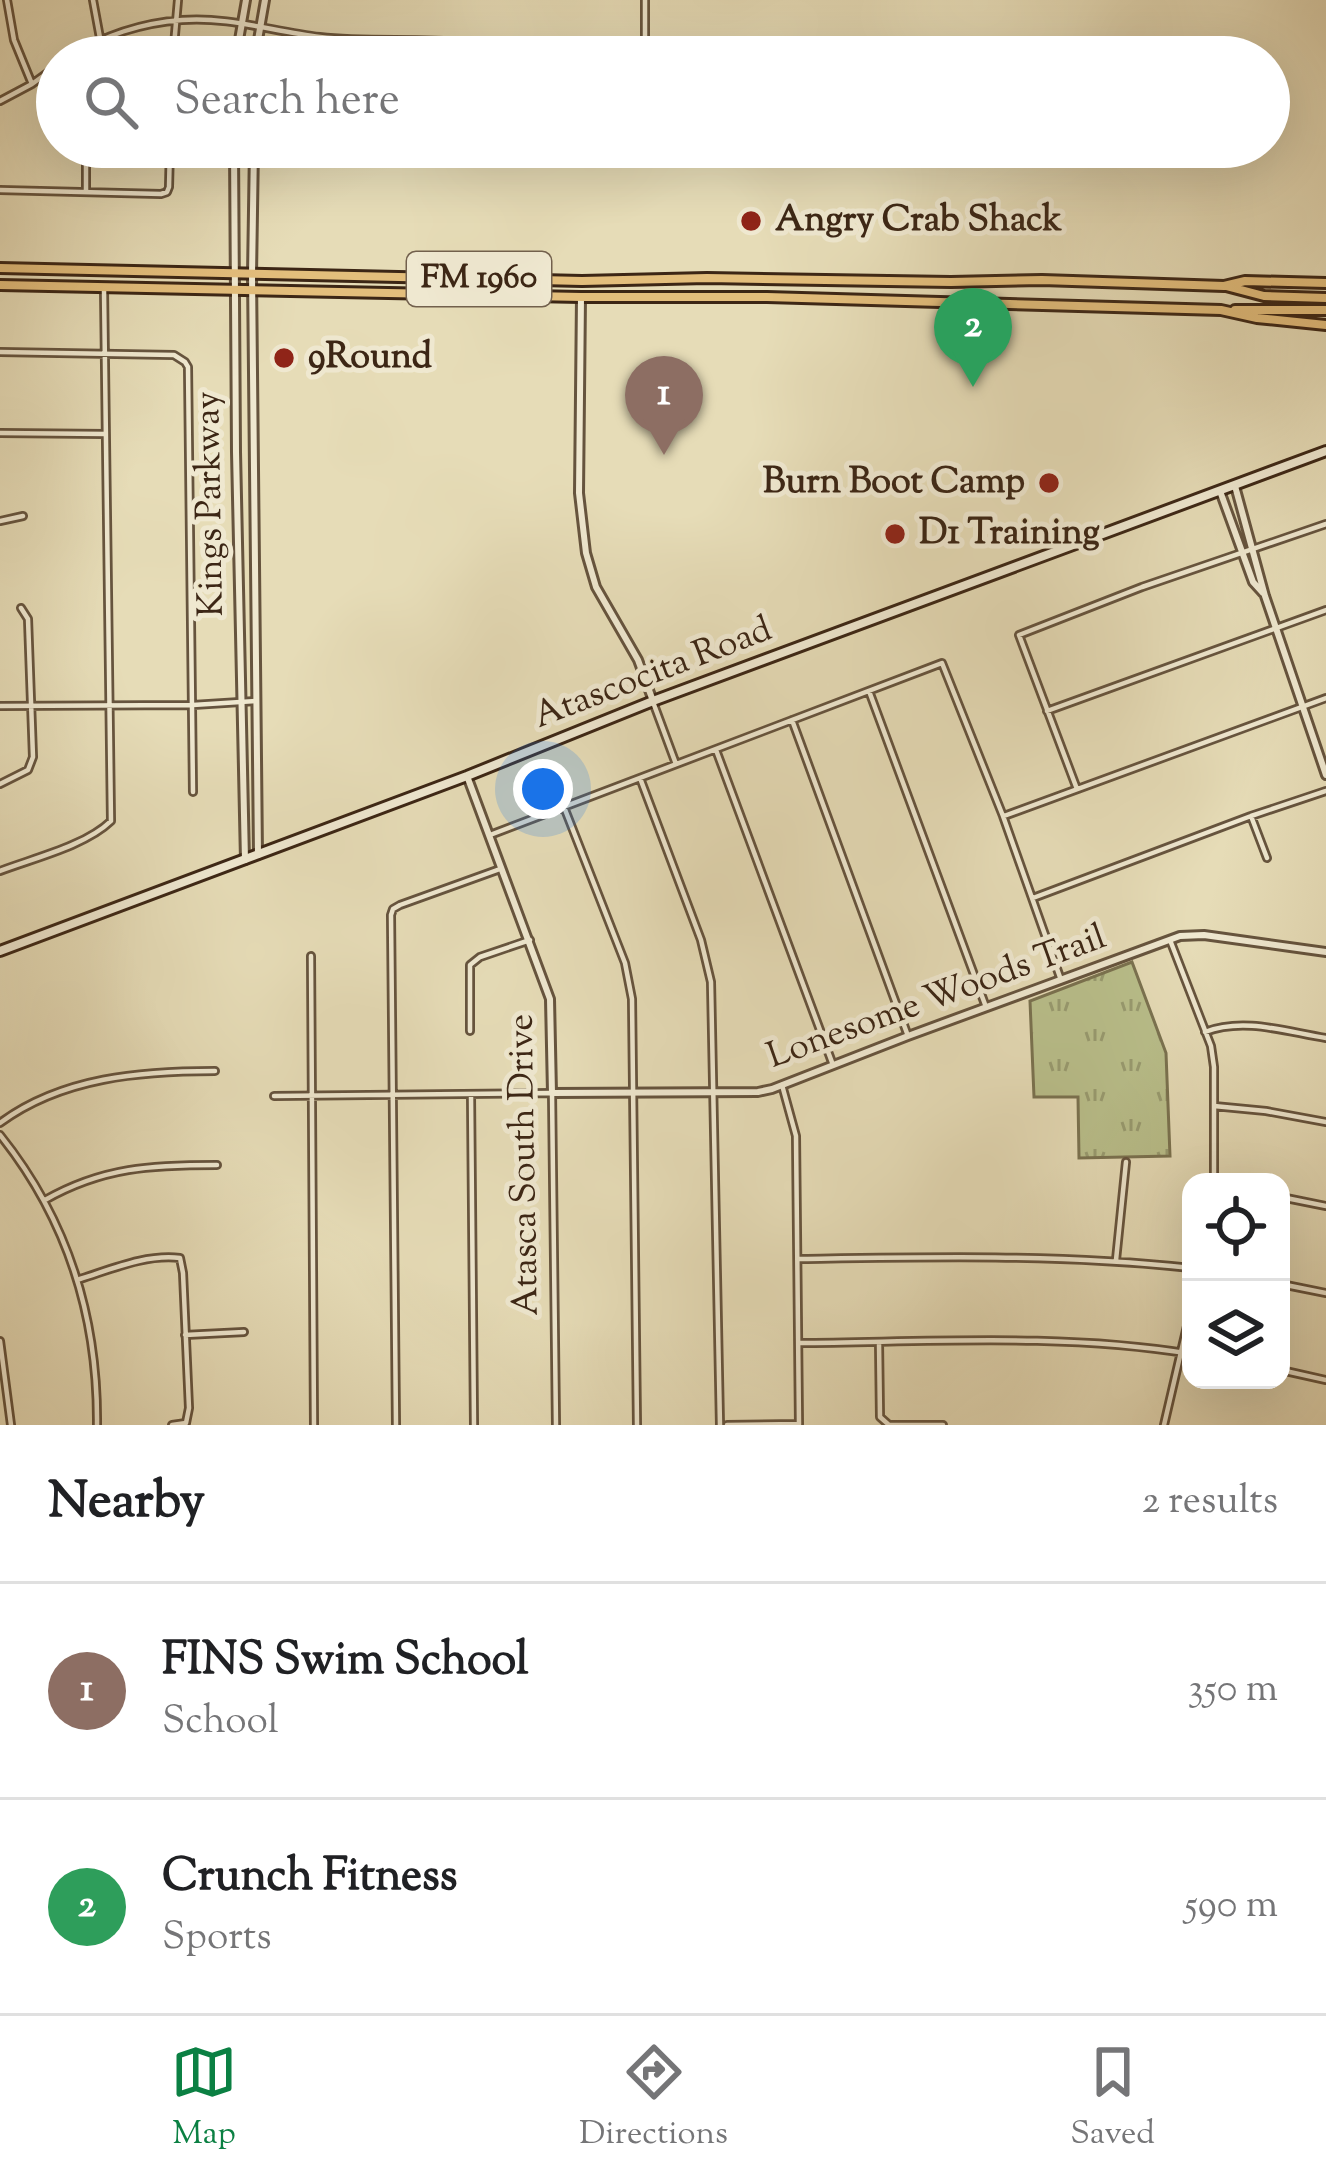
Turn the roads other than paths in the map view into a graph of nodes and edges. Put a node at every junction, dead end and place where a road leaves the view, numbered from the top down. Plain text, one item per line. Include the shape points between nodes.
1 (7, 0) edge
2 (92, 0) edge
3 (178, 0) edge
4 (246, 0) edge
5 (265, 0) edge
6 (645, 0) edge
7 (176, 20) junction
8 (241, 25) junction
9 (261, 28) junction
10 (100, 36) edge
11 (106, 36) edge
12 (175, 36) edge
13 (239, 36) edge
14 (259, 36) edge
15 (320, 36) edge
16 (645, 36) edge
17 (36, 81) edge
18 (32, 84) junction
19 (0, 101) edge
20 (86, 168) edge
21 (171, 168) edge
22 (254, 169) joint
23 (234, 170) joint
24 (0, 190) edge
25 (86, 191) junction
26 (0, 268) edge
27 (235, 275) junction
28 (252, 275) junction
29 (1326, 283) edge
30 (0, 285) edge
31 (1224, 286) junction
32 (104, 287) junction
33 (235, 290) junction
34 (252, 290) junction
35 (581, 297) junction
36 (1326, 298) edge
37 (1221, 310) junction
38 (1326, 310) edge
39 (1326, 325) edge
40 (0, 352) edge
41 (105, 354) junction
42 (0, 434) edge
43 (106, 434) junction
44 (1326, 452) edge
45 (1235, 486) junction
46 (1220, 491) junction
47 (22, 516) dead end
48 (0, 521) edge
49 (1326, 524) edge
50 (1253, 549) junction
51 (1240, 553) junction
52 (1265, 596) junction
53 (21, 608) dead end
54 (1326, 610) edge
55 (1277, 626) junction
56 (868, 691) junction
57 (1326, 698) edge
58 (256, 700) junction
59 (653, 701) junction
60 (242, 702) junction
61 (111, 705) junction
62 (193, 705) junction
63 (0, 706) edge
64 (33, 706) junction
65 (1304, 706) junction
66 (1047, 711) junction
67 (792, 720) junction
68 (716, 749) junction
69 (676, 764) junction
70 (1326, 775) edge
71 (467, 776) junction
72 (640, 778) junction
73 (0, 784) edge
74 (1077, 789) junction
75 (1326, 790) edge
76 (194, 792) dead end
77 (564, 807) junction
78 (1004, 816) junction
79 (1251, 816) junction
80 (490, 835) junction
81 (258, 855) junction
82 (1267, 858) dead end
83 (245, 860) junction
84 (501, 868) junction
85 (0, 871) edge
86 (1033, 898) junction
87 (530, 940) junction
88 (1170, 940) junction
89 (0, 951) edge
90 (1326, 952) edge
91 (311, 956) dead end
92 (1061, 980) junction
93 (986, 1007) junction
94 (470, 1031) dead end
95 (1205, 1032) junction
96 (908, 1036) junction
97 (1326, 1039) edge
98 (832, 1065) junction
99 (215, 1071) dead end
100 (782, 1085) junction
101 (713, 1092) junction
102 (552, 1093) junction
103 (633, 1093) junction
104 (471, 1094) junction
105 (393, 1095) junction
106 (274, 1096) dead end
107 (311, 1096) junction
108 (1214, 1106) junction
109 (1326, 1122) edge
110 (0, 1123) edge
111 (0, 1135) edge
112 (1126, 1162) dead end
113 (218, 1165) dead end
114 (1214, 1173) edge
115 (1290, 1199) edge
116 (45, 1200) junction
117 (1326, 1206) edge
118 (798, 1259) junction
119 (1116, 1260) junction
120 (1182, 1267) edge
121 (79, 1280) junction
122 (1290, 1286) edge
123 (1326, 1293) edge
124 (244, 1332) dead end
125 (185, 1335) junction
126 (0, 1341) edge
127 (879, 1342) junction
128 (799, 1343) junction
129 (1182, 1352) joint
130 (1290, 1372) edge
131 (1326, 1380) edge
132 (186, 1423) edge
133 (799, 1424) edge
134 (11, 1425) edge
135 (97, 1425) edge
136 (172, 1425) edge
137 (314, 1425) edge
138 (396, 1425) edge
139 (474, 1425) edge
140 (556, 1425) edge
141 (637, 1425) edge
142 (724, 1425) edge
143 (944, 1425) edge
144 (1164, 1425) edge

1 - 18 street
2 - 10 street
3 - 7 street
4 - 8 street
5 - 9 street
6 - 16 street
7 - 8 street
7 - 11 street
7 - 12 street
8 - 9 street
8 - 13 street
9 - 14 street
9 - 15 street
17 - 18 street
18 - 19 street
20 - 25 street
21 - 25 street via 167,192
22 - 23 street
22 - 28 street, Kings Parkway
23 - 27 street, Kings Parkway
24 - 25 street
26 - 27 main road, FM 1960 / FM 1960
27 - 28 main road, FM 1960 / FM 1960
27 - 33 street, Kings Parkway
28 - 31 main road, FM 1960 / FM 1960
28 - 34 street, Kings Parkway
29 - 31 main road, FM 1960 / FM 1960
30 - 32 main road, FM 1960 / FM 1960
31 - 36 main road
32 - 33 main road, FM 1960 / FM 1960
32 - 41 street
33 - 34 main road, FM 1960 / FM 1960
33 - 60 street, Kings Parkway
34 - 35 main road, FM 1960 / FM 1960
34 - 58 street, Kings Parkway
35 - 37 main road, FM 1960 / FM 1960
35 - 59 street via 586,554
37 - 38 main road
37 - 39 main road, FM 1960 / FM 1960
40 - 41 street
41 - 43 street
41 - 62 street via 174,355 189,377
42 - 43 street
43 - 61 street
44 - 45 main road, Atascocita Road
45 - 46 main road, Atascocita Road
45 - 50 street
46 - 51 street
46 - 59 main road, Atascocita Road
47 - 48 street
49 - 50 street
50 - 51 street
50 - 52 street
51 - 52 street
51 - 66 street via 1019,635
52 - 55 street
53 - 64 street
54 - 55 street
55 - 65 street
55 - 66 street
56 - 67 street
56 - 78 street via 942,663
56 - 93 street
57 - 65 street
58 - 60 street
58 - 81 street, Kings Parkway
59 - 69 street
59 - 71 main road, Atascocita Road
60 - 62 street
60 - 83 street, Kings Parkway
61 - 62 street
61 - 64 street
61 - 85 street via 111,821
62 - 76 street
63 - 64 street
64 - 73 street via 32,762
65 - 70 street
65 - 74 street
66 - 74 street
67 - 68 street
67 - 96 street
68 - 69 street
68 - 98 street
69 - 72 street
71 - 80 street, Atasca South Drive
71 - 81 main road, Atascocita Road
72 - 77 street
72 - 101 street via 705,954
74 - 78 street
75 - 79 street
77 - 80 street
77 - 103 street via 628,976
78 - 86 street
79 - 82 street
79 - 86 street
80 - 84 street, Atasca South Drive
81 - 83 main road, Atascocita Road
83 - 89 main road, Atascocita Road
84 - 87 street, Atasca South Drive
84 - 105 street via 393,909
86 - 92 street
87 - 94 street via 470,965
87 - 102 street, Atasca South Drive via 550,999
88 - 90 street, Lonesome Woods Trail via 1204,935
88 - 92 street, Lonesome Woods Trail
88 - 95 street
91 - 107 street
92 - 93 street, Lonesome Woods Trail
93 - 96 street, Lonesome Woods Trail
95 - 97 street via 1245,1024
95 - 108 street
96 - 98 street, Lonesome Woods Trail
98 - 100 street, Lonesome Woods Trail
99 - 110 street via 100,1080
100 - 101 street, Lonesome Woods Trail
100 - 118 street via 795,1128
101 - 103 street, Lonesome Woods Trail
101 - 142 street
102 - 103 street, Lonesome Woods Trail
102 - 104 street, Lonesome Woods Trail
102 - 140 street, Atasca South Drive
103 - 141 street
104 - 105 street, Lonesome Woods Trail
104 - 139 street
105 - 107 street, Lonesome Woods Trail
105 - 138 street
106 - 107 street, Lonesome Woods Trail
107 - 137 street
108 - 109 street
108 - 114 street
111 - 116 street
112 - 119 street
113 - 116 street via 124,1169
115 - 117 street
116 - 121 street
118 - 119 street
118 - 128 street
119 - 120 street
121 - 125 street via 180,1258
121 - 135 street via 96,1364
122 - 123 street
124 - 125 street
125 - 132 street
126 - 134 street
127 - 128 street
127 - 129 street via 1072,1341
127 - 143 street via 880,1417 889,1425
128 - 133 street
129 - 144 street
130 - 131 street
132 - 136 street
133 - 142 street

